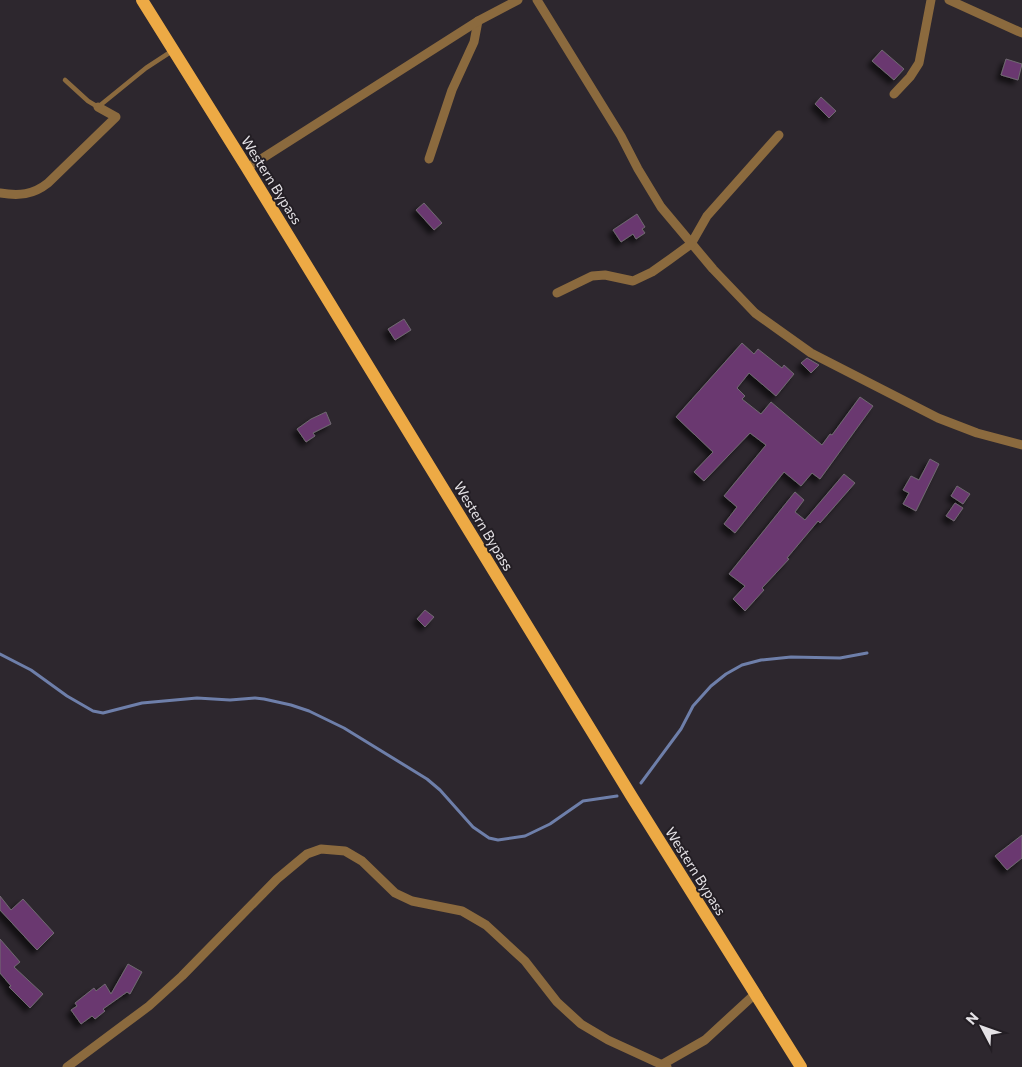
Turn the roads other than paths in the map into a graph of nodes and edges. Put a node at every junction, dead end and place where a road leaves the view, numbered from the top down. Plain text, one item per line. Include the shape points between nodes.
1 (142, 0) edge
2 (518, 0) edge
3 (537, 0) edge
4 (931, 0) edge
5 (949, 0) edge
6 (478, 22) junction
7 (1022, 33) edge
8 (173, 51) junction
9 (65, 80) dead end
10 (894, 94) dead end
11 (98, 107) junction
12 (778, 135) dead end
13 (429, 159) dead end
14 (247, 168) junction
15 (0, 194) edge
16 (691, 244) junction
17 (557, 293) dead end
18 (1022, 445) edge
19 (755, 994) junction
20 (665, 1066) edge
21 (67, 1067) edge
22 (801, 1067) edge

1 - 8 main road, Western Bypass
2 - 6 street
3 - 16 street via 661,207
4 - 10 street via 919,63
5 - 7 street
6 - 13 street via 474,42 452,90
6 - 14 street
8 - 11 lane via 146,68
8 - 14 main road, Western Bypass
9 - 11 lane
11 - 15 street via 116,118 39,191
12 - 16 street via 707,216
14 - 19 main road, Western Bypass
16 - 17 street via 652,272 632,281 605,275 592,276
16 - 18 street via 755,313 811,353 938,418
19 - 20 street via 705,1040
19 - 22 main road, Western Bypass
20 - 21 street via 581,1024 557,1002 525,961 486,925 462,911 412,901 395,893 362,861 346,851 321,849 307,854 277,879 149,1006

